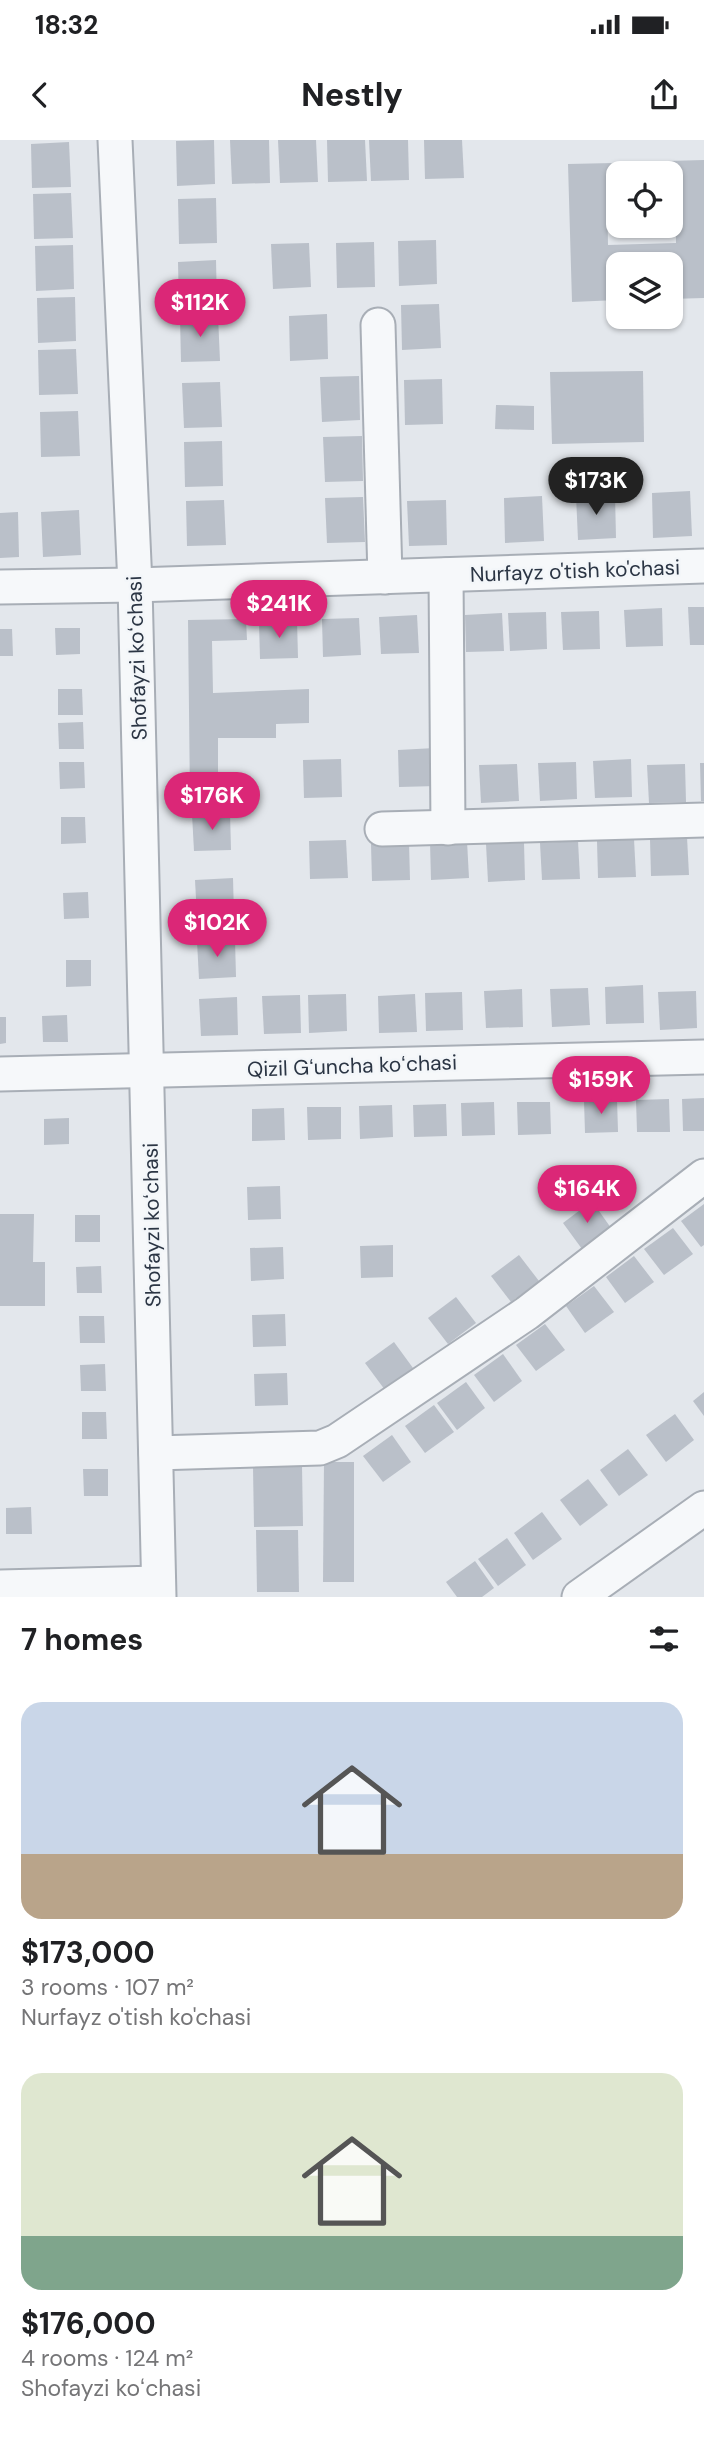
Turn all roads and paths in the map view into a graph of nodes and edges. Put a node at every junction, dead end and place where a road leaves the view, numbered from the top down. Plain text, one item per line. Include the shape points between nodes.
1 (115, 140) edge
2 (379, 325) dead end
3 (704, 566) edge
4 (446, 575) junction
5 (385, 577) junction
6 (135, 585) junction
7 (0, 587) edge
8 (704, 820) edge
9 (448, 828) junction
10 (382, 829) dead end
11 (704, 1057) edge
12 (149, 1071) junction
13 (0, 1074) edge
14 (704, 1176) edge
15 (156, 1453) junction
16 (704, 1508) edge
17 (0, 1587) edge
18 (158, 1590) edge
19 (579, 1597) edge

1 - 6 street, Shofayzi koʻchasi
2 - 5 street
3 - 4 street, Nurfayz o'tish ko'chasi
4 - 5 street, Nurfayz o'tish ko'chasi
4 - 9 street, Nurfayz o'tish ko'chasi
5 - 6 street, Nurfayz o'tish ko'chasi
6 - 7 street, Nurfayz o'tish ko'chasi
6 - 12 street, Shofayzi koʻchasi
8 - 9 street
9 - 10 street
11 - 12 street, Qizil Gʻuncha koʻchasi
12 - 13 street, Qizil Gʻuncha koʻchasi
12 - 15 street, Shofayzi koʻchasi
14 - 15 street via 527,1313 337,1441 320,1448
15 - 18 street, Shofayzi koʻchasi
16 - 19 street
17 - 18 street

